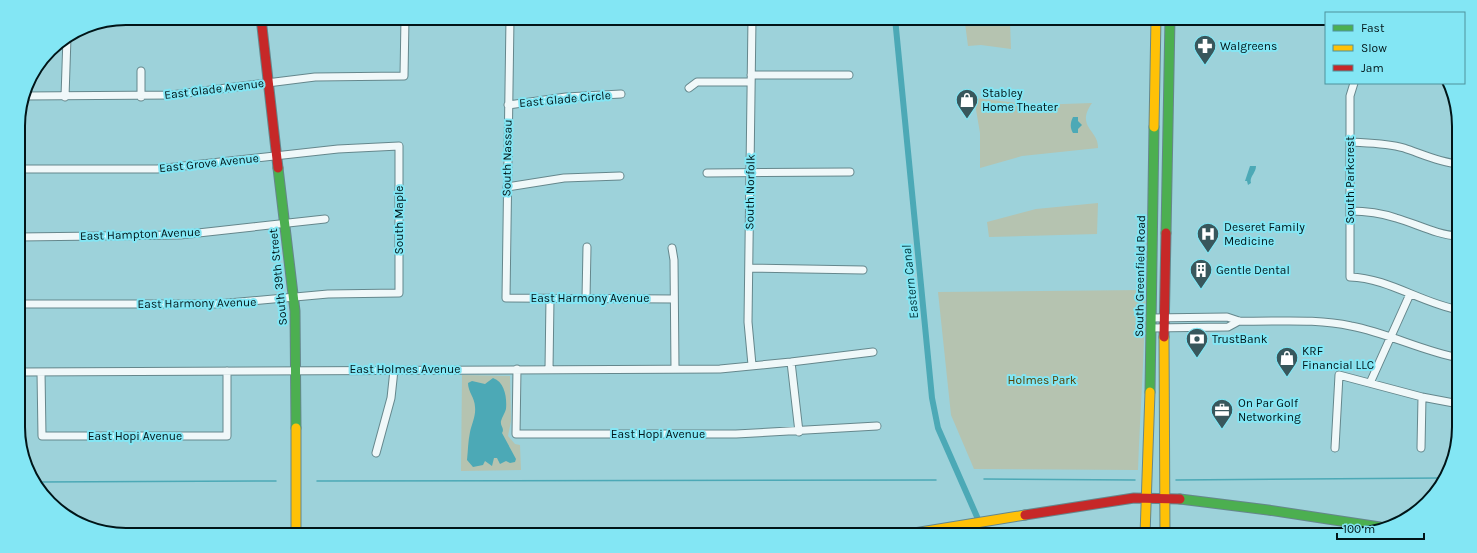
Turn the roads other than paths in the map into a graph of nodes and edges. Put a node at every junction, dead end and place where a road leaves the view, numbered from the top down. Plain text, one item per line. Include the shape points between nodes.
1 (262, 25) edge
2 (405, 25) edge
3 (510, 25) edge
4 (752, 25) edge
5 (1156, 25) edge
6 (1168, 25) edge
7 (1156, 32) junction
8 (67, 44) edge
9 (141, 70) dead end
10 (849, 75) dead end
11 (751, 79) junction
12 (268, 83) junction
13 (1354, 84) edge
14 (689, 88) dead end
15 (621, 94) dead end
16 (29, 96) edge
17 (65, 97) junction
18 (141, 97) junction
19 (1169, 98) junction
20 (508, 105) junction
21 (1351, 142) junction
22 (399, 146) joint
23 (277, 156) junction
24 (1452, 163) edge
25 (25, 169) edge
26 (850, 172) dead end
27 (707, 173) dead end
28 (750, 173) junction
29 (620, 176) dead end
30 (507, 187) junction
31 (1350, 211) junction
32 (324, 219) dead end
33 (285, 223) junction
34 (1452, 236) edge
35 (25, 237) edge
36 (587, 248) dead end
37 (672, 248) dead end
38 (749, 268) junction
39 (863, 270) dead end
40 (399, 293) joint
41 (1410, 294) junction
42 (294, 298) junction
43 (506, 298) joint
44 (550, 298) junction
45 (586, 299) junction
46 (674, 299) junction
47 (25, 304) edge
48 (1452, 309) edge
49 (1151, 318) junction
50 (1164, 318) junction
51 (1239, 321) junction
52 (1151, 328) junction
53 (1164, 328) junction
54 (1390, 337) junction
55 (873, 352) dead end
56 (1452, 356) edge
57 (791, 362) junction
58 (752, 365) junction
59 (517, 369) junction
60 (549, 369) junction
61 (675, 369) junction
62 (296, 370) junction
63 (394, 370) junction
64 (227, 371) junction
65 (25, 372) edge
66 (41, 372) junction
67 (1370, 383) junction
68 (1422, 398) junction
69 (1452, 403) edge
70 (877, 426) dead end
71 (799, 432) junction
72 (1335, 448) dead end
73 (1421, 448) dead end
74 (376, 453) dead end
75 (1146, 498) junction
76 (1166, 498) junction
77 (1372, 526) edge
78 (296, 528) edge
79 (955, 528) edge
80 (1145, 528) edge
81 (1165, 528) edge

1 - 12 main road, South 39th Street
2 - 12 street, East Glade Avenue via 404,76 330,76
3 - 20 street, South Nassau
4 - 11 street, South Norfolk
5 - 7 main road, South Greenfield Road
6 - 19 main road, South Greenfield Road
7 - 19 main road via 1163,40 1163,82
7 - 49 main road, South Greenfield Road
8 - 17 street
9 - 18 street
10 - 11 street
11 - 14 street via 697,82
11 - 28 street, South Norfolk
12 - 18 street, East Glade Avenue
12 - 23 main road, South 39th Street
13 - 21 street, South Parkcrest via 1350,96
15 - 20 street, East Glade Circle via 566,97
16 - 17 street, East Glade Avenue
17 - 18 street, East Glade Avenue
19 - 50 main road, South Greenfield Road
20 - 30 street, South Nassau
21 - 24 street via 1402,148
21 - 31 street, South Parkcrest
22 - 23 street, East Grove Avenue via 338,148
22 - 40 street, South Maple
23 - 25 street, East Grove Avenue via 157,169
23 - 33 main road, South 39th Street
26 - 28 street
27 - 28 street
28 - 38 street, South Norfolk
29 - 30 street via 564,178
30 - 43 street, South Nassau
31 - 34 street via 1368,211 1395,217
31 - 41 street, South Parkcrest via 1350,277 1373,280
32 - 33 street, East Hampton Avenue
33 - 35 street, East Hampton Avenue via 180,235
33 - 42 main road, South 39th Street
36 - 45 street
37 - 46 street
38 - 39 street
38 - 58 street, South Norfolk via 748,322
40 - 42 street, East Harmony Avenue via 341,293
41 - 48 street
41 - 54 street
42 - 47 street, East Harmony Avenue via 217,304
42 - 62 main road, South 39th Street
43 - 44 street, East Harmony Avenue
44 - 45 street, East Harmony Avenue
44 - 60 street
45 - 46 street, East Harmony Avenue
46 - 61 street
49 - 50 street
49 - 52 main road, South Greenfield Road
50 - 51 street via 1227,317
50 - 53 main road, South Greenfield Road
51 - 53 street via 1228,327
51 - 54 street via 1335,323
52 - 53 street
52 - 75 main road, South Greenfield Road
53 - 76 main road, South Greenfield Road
54 - 56 street
54 - 67 street
55 - 57 street, East Holmes Avenue
57 - 58 street, East Holmes Avenue
57 - 71 street
58 - 61 street, East Holmes Avenue via 720,369
59 - 60 street, East Holmes Avenue
59 - 63 street, East Holmes Avenue
59 - 71 street, East Hopi Avenue via 516,434
60 - 61 street, East Holmes Avenue
62 - 63 street, East Holmes Avenue
62 - 64 street, East Holmes Avenue
62 - 78 main road, South 39th Street
63 - 74 street via 391,398
64 - 66 street, East Holmes Avenue
64 - 66 street, East Hopi Avenue via 227,436 42,436
65 - 66 street, East Holmes Avenue
67 - 68 street
67 - 72 street via 1339,375
68 - 69 street
68 - 73 street
70 - 71 street, East Hopi Avenue
75 - 76 main road
75 - 79 main road
75 - 80 main road, South Greenfield Road
76 - 77 main road
76 - 81 main road, South Greenfield Road

